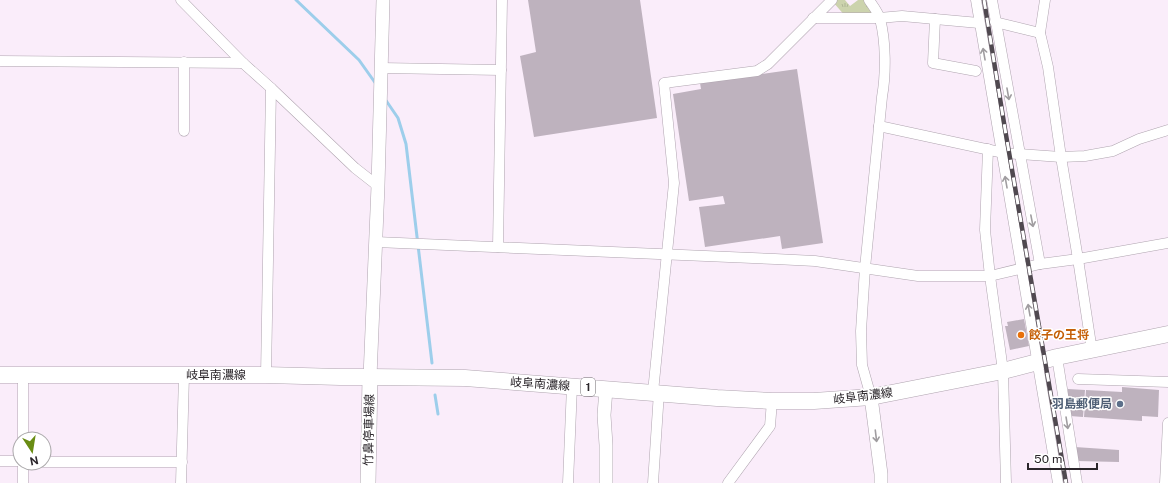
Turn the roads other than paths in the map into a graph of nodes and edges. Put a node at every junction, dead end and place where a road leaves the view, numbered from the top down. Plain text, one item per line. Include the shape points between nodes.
1 (181, 0) edge
2 (382, 0) edge
3 (502, 0) edge
4 (832, 0) edge
5 (869, 0) edge
6 (976, 0) edge
7 (992, 0) edge
8 (1045, 0) edge
9 (813, 18) junction
10 (879, 18) junction
11 (935, 19) junction
12 (995, 22) junction
13 (979, 23) junction
14 (1040, 33) junction
15 (0, 61) edge
16 (184, 62) junction
17 (243, 63) junction
18 (381, 69) junction
19 (501, 70) junction
20 (976, 71) dead end
21 (271, 88) junction
22 (879, 126) junction
23 (1168, 130) edge
24 (184, 131) dead end
25 (988, 149) junction
26 (1001, 152) junction
27 (1019, 154) junction
28 (1061, 157) junction
29 (378, 186) junction
30 (376, 242) junction
31 (1168, 243) edge
32 (498, 247) junction
33 (667, 254) junction
34 (1078, 260) junction
35 (1040, 264) junction
36 (865, 268) junction
37 (1022, 268) junction
38 (990, 276) junction
39 (1168, 334) edge
40 (1092, 351) junction
41 (1057, 357) junction
42 (1038, 362) junction
43 (1003, 371) junction
44 (0, 375) edge
45 (23, 375) junction
46 (184, 375) junction
47 (266, 375) junction
48 (370, 377) junction
49 (1078, 379) dead end
50 (1168, 382) edge
51 (572, 386) junction
52 (606, 389) junction
53 (656, 392) junction
54 (871, 397) junction
55 (772, 401) junction
56 (1168, 423) edge
57 (23, 431) edge
58 (0, 461) edge
59 (12, 461) edge
60 (52, 462) edge
61 (182, 462) junction
62 (23, 471) edge
63 (23, 483) edge
64 (181, 483) edge
65 (368, 483) edge
66 (568, 483) edge
67 (606, 483) edge
68 (653, 483) edge
69 (728, 483) edge
70 (880, 483) edge
71 (1006, 483) edge
72 (1058, 483) edge
73 (1077, 483) edge
74 (1165, 483) edge

1 - 17 street
2 - 18 street
3 - 19 street
4 - 9 street
5 - 10 street
6 - 13 street
7 - 12 street
8 - 14 street
9 - 10 street
9 - 33 street via 768,64 757,71 664,83 674,182
10 - 11 street via 902,16
10 - 22 street via 883,38 884,83
11 - 13 street
11 - 20 street via 933,63
12 - 14 street
12 -> 27 street
26 -> 13 street
14 - 28 street via 1048,67
15 - 16 street
16 - 17 street
16 - 24 street
17 - 21 street
18 - 19 street
18 - 29 street
19 - 32 street
21 - 29 street via 355,168
21 - 47 street
22 - 25 street
22 - 36 street
23 - 28 street via 1112,151
25 - 26 street
25 - 38 street via 984,230
26 - 27 street
37 -> 26 street
27 - 28 street
27 -> 35 street
28 - 34 street
29 - 30 street
30 - 32 street
30 - 48 street
31 - 34 street
32 - 33 street
33 - 36 street via 816,261
33 - 53 street
34 - 35 street
34 - 40 street
35 - 37 street
36 - 38 street via 918,276
36 - 54 street via 861,330 862,366
37 - 38 street
42 -> 37 street
38 - 43 street
39 - 40 main road, 岐阜南濃線 / 1
40 - 41 main road, 岐阜南濃線 / 1
41 - 42 main road, 岐阜南濃線 / 1
41 -> 73 street
42 - 43 main road, 岐阜南濃線 / 1
42 - 72 street
43 - 54 main road, 岐阜南濃線 / 1
43 - 71 street
44 - 45 main road, 岐阜南濃線 / 1
45 - 46 main road, 岐阜南濃線 / 1
45 - 57 street
46 - 47 main road, 岐阜南濃線 / 1
46 - 61 street
47 - 48 main road, 岐阜南濃線 / 1
48 - 51 main road, 岐阜南濃線 / 1 via 465,378
48 - 65 main road, 竹鼻停車場線
49 - 50 street
51 - 52 main road, 岐阜南濃線 / 1
51 - 66 street
52 - 53 main road, 岐阜南濃線 / 1
52 - 67 street
53 - 55 main road, 岐阜南濃線 / 1
53 - 68 street
54 - 55 main road, 岐阜南濃線 / 1
54 -> 70 street
55 - 69 street via 770,426
56 - 74 street
58 - 59 street
60 - 61 street
61 - 64 street
62 - 63 street

